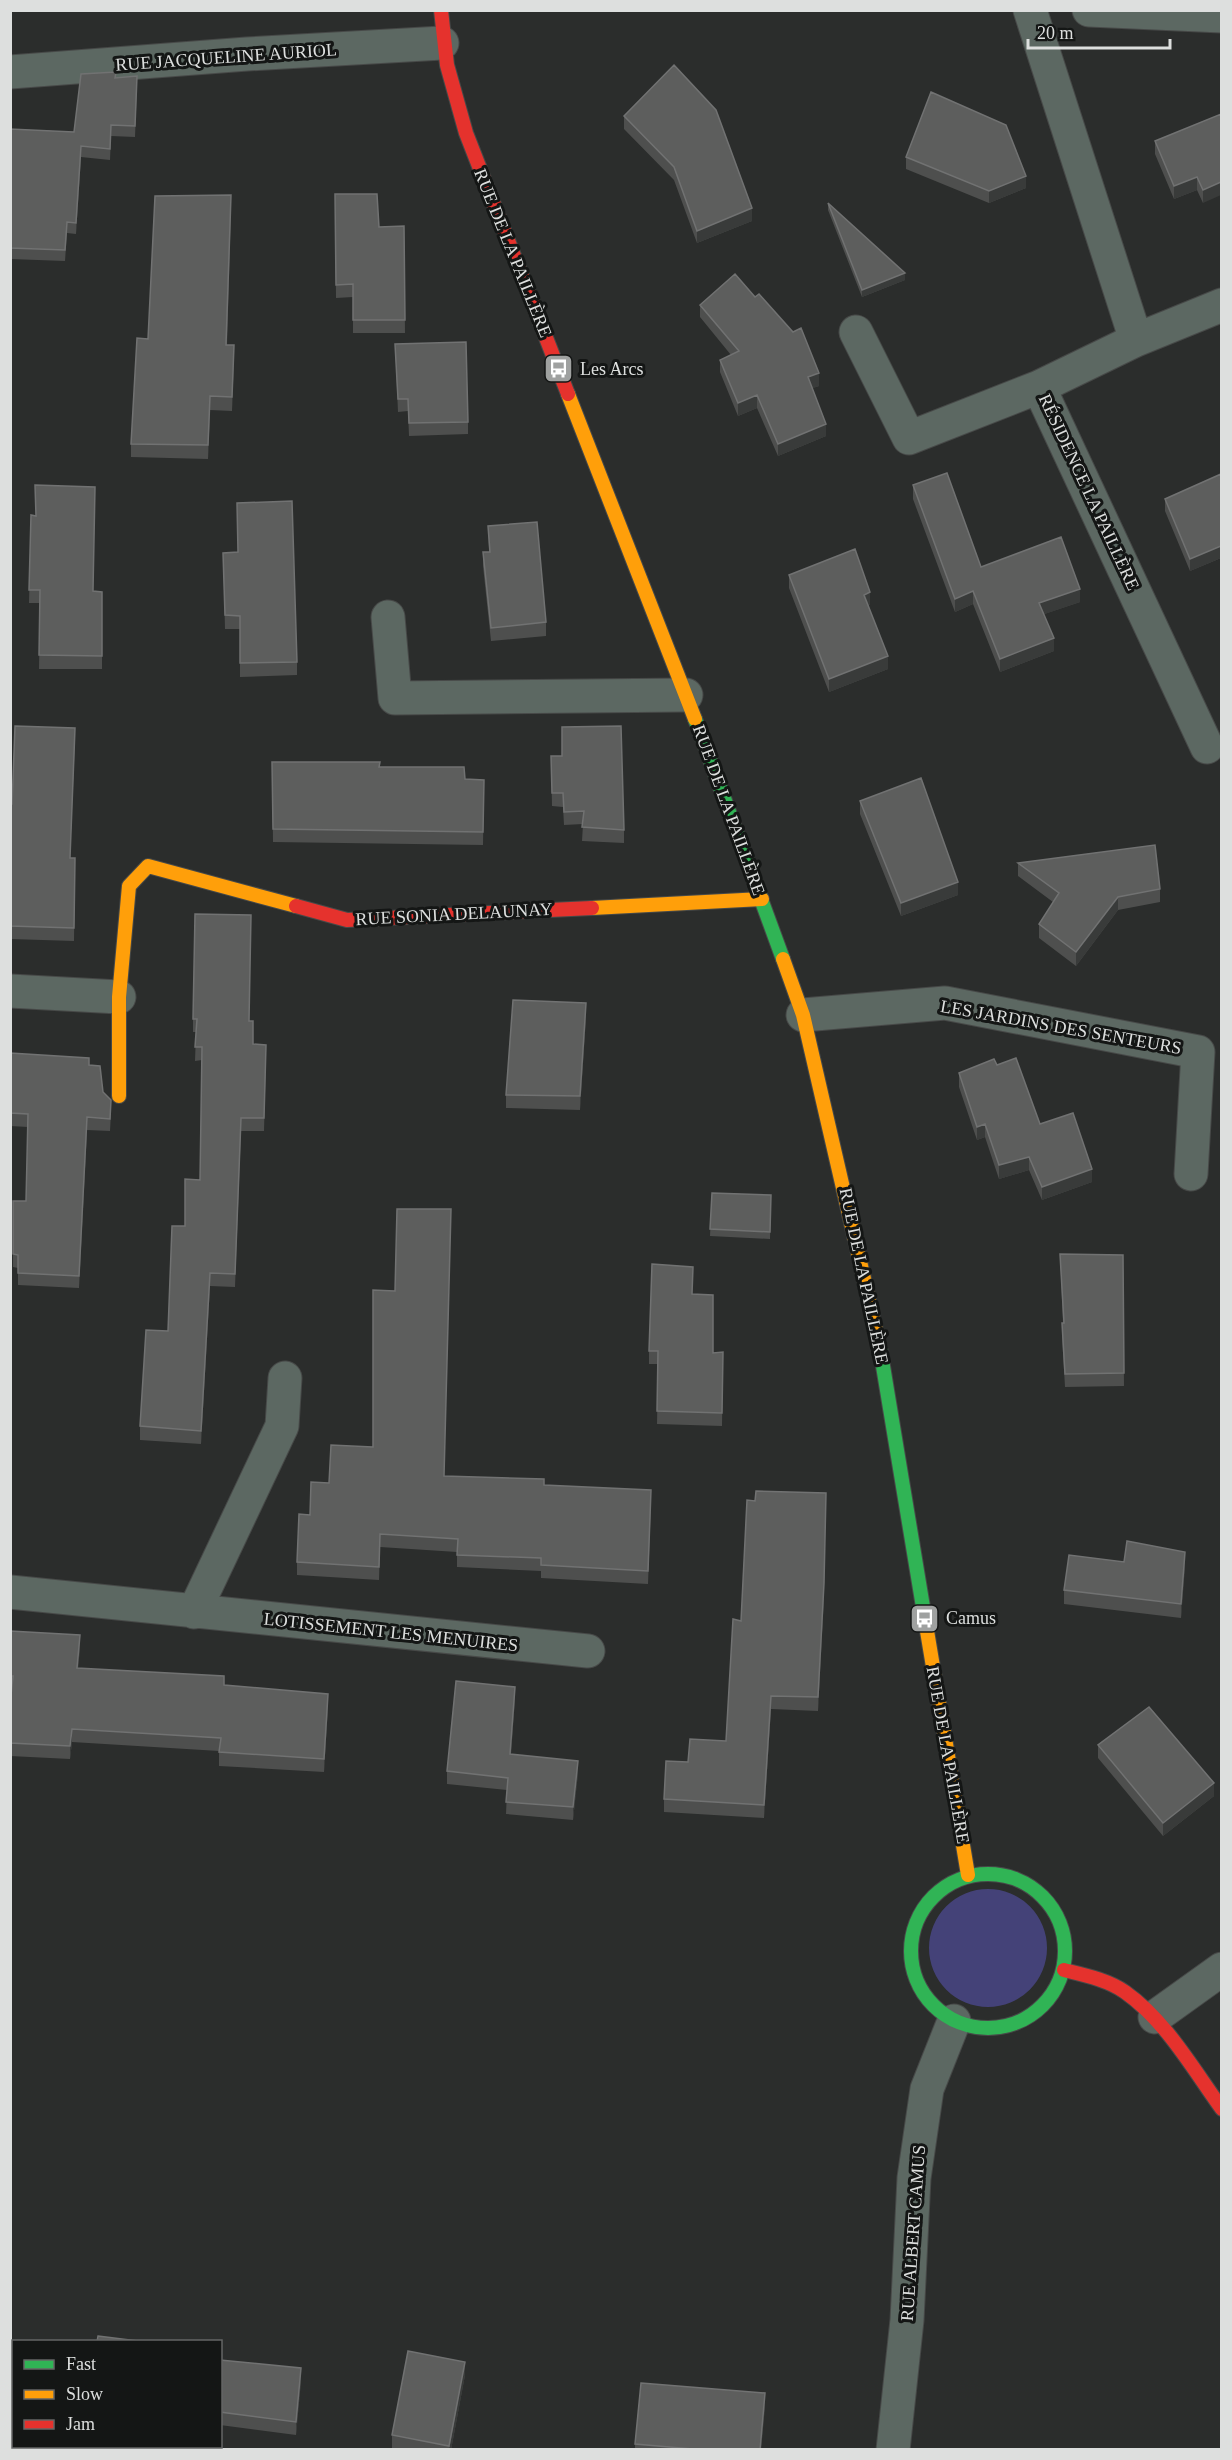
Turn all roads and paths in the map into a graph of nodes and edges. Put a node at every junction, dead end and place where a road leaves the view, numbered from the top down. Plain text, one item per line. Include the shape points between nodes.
1 (441, 10) edge
2 (1030, 10) edge
3 (1089, 10) edge
4 (1221, 16) edge
5 (442, 43) junction
6 (10, 72) edge
7 (1221, 305) edge
8 (856, 332) dead end
9 (1136, 340) junction
10 (1039, 387) junction
11 (388, 616) dead end
12 (686, 695) junction
13 (1207, 747) dead end
14 (762, 899) junction
15 (10, 991) edge
16 (119, 997) junction
17 (803, 1015) junction
18 (119, 1096) dead end
19 (1191, 1174) dead end
20 (285, 1378) dead end
21 (10, 1592) edge
22 (194, 1612) junction
23 (588, 1651) dead end
24 (969, 1875) junction
25 (1221, 1969) edge
26 (1064, 1970) junction
27 (1155, 2017) junction
28 (954, 2021) junction
29 (1221, 2109) edge
30 (893, 2450) edge

1 - 5 street, RUE DE LA PAILLÈRE
2 - 9 street
3 - 4 street
5 - 6 street, RUE JACQUELINE AURIOL
5 - 12 street, RUE DE LA PAILLÈRE via 451,87 472,151
7 - 9 street, RÉSIDENCE LA PAILLÈRE
8 - 10 street via 909,438
9 - 10 street, RÉSIDENCE LA PAILLÈRE
10 - 13 street, RÉSIDENCE LA PAILLÈRE
11 - 12 street via 395,698
12 - 14 street, RUE DE LA PAILLÈRE
14 - 16 street, RUE SONIA DELAUNAY via 347,920 148,866 129,886
14 - 17 street, RUE DE LA PAILLÈRE
15 - 16 street
16 - 18 street, RUE SONIA DELAUNAY
17 - 19 street, LES JARDINS DES SENTEURS via 945,1003 1198,1052
17 - 24 street, RUE DE LA PAILLÈRE via 877,1328
20 - 22 street via 282,1426
21 - 22 street, LOTISSEMENT LES MENUIRES
22 - 23 street, LOTISSEMENT LES MENUIRES
24 - 26 street via 995,1874 1021,1880 1043,1896 1058,1918 1066,1943
24 - 28 street via 944,1887 925,1906 913,1930 910,1957 918,1983 932,2005
25 - 27 street
26 - 27 street via 1124,1992
26 - 28 street via 1040,2009 1021,2022 999,2028 976,2028
27 - 29 street
28 - 30 street, RUE ALBERT CAMUS via 927,2089 914,2178 907,2320

